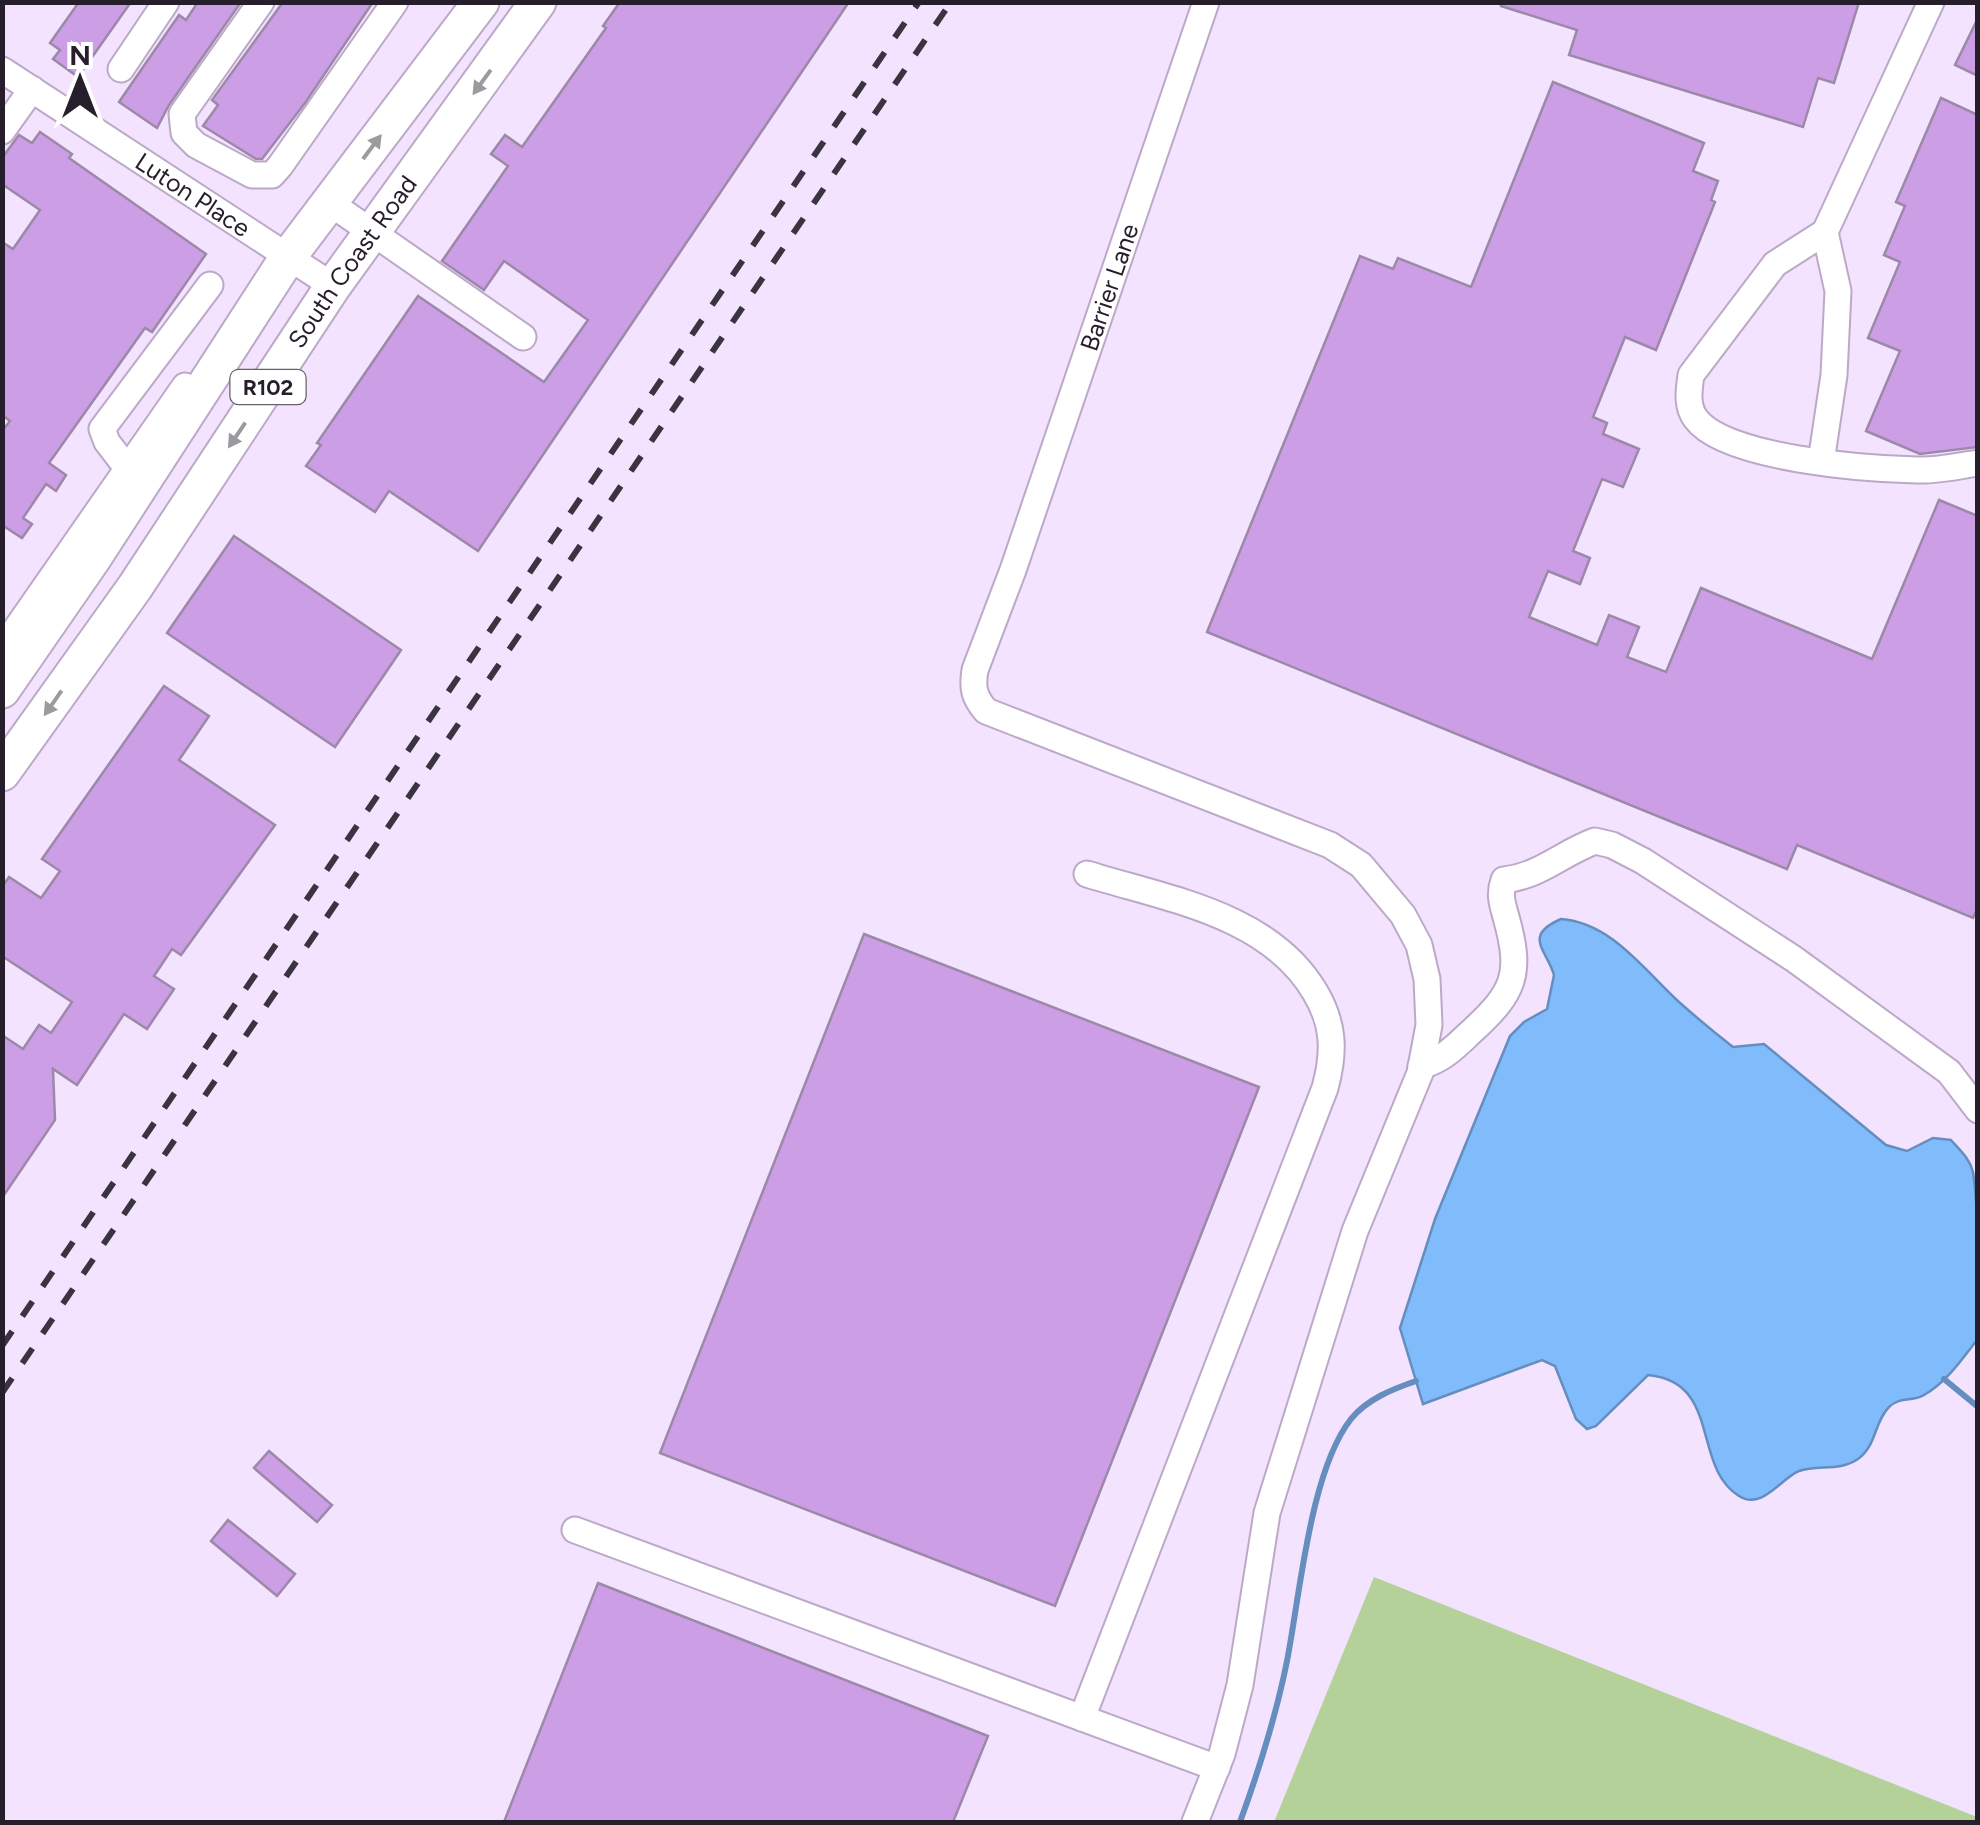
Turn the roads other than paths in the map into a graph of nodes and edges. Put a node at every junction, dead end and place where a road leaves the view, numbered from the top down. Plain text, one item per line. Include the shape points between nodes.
1 (166, 2) edge
2 (261, 2) edge
3 (395, 2) edge
4 (538, 2) edge
5 (1206, 2) edge
6 (1931, 2) edge
7 (480, 5) edge
8 (516, 34) junction
9 (121, 69) dead end
10 (2, 70) edge
11 (32, 89) junction
12 (2, 131) edge
13 (330, 203) junction
14 (1825, 232) junction
15 (372, 234) junction
16 (284, 254) junction
17 (210, 285) dead end
18 (334, 286) junction
19 (523, 337) dead end
20 (1821, 462) junction
21 (1978, 464) edge
22 (127, 468) junction
23 (94, 557) junction
24 (135, 587) junction
25 (2, 649) edge
26 (2, 690) edge
27 (2, 774) edge
28 (1087, 874) dead end
29 (1421, 1066) junction
30 (1978, 1110) edge
31 (575, 1530) dead end
32 (1082, 1718) junction
33 (1217, 1768) junction
34 (1195, 1822) edge

1 - 9 street
2 - 3 street via 182,114 184,132 196,145 252,176 272,175 280,166
4 - 8 highway, South Coast Road / R102
5 - 29 street, Barrier Lane via 972,686 986,711 1330,845 1361,866 1419,945 1429,1025
6 - 14 street
7 - 8 highway
13 -> 7 highway, South Coast Road / R102
8 -> 15 highway, South Coast Road / R102
10 - 11 street, Luton Place
11 - 12 street
11 - 16 street, Luton Place
13 - 15 street
13 - 16 highway, South Coast Road / R102
14 - 20 street via 1838,291
14 - 20 street via 1775,264 1691,375 1688,398 1695,419 1713,434 1748,449
15 - 18 highway, South Coast Road / R102
15 - 19 street
16 - 18 street, Luton Place
16 - 22 street
16 - 23 highway, South Coast Road / R102
17 - 22 street via 102,429
18 -> 24 highway, South Coast Road / R102
20 - 21 street via 1920,471
22 - 25 street
23 - 24 highway
23 - 26 highway, South Coast Road / R102
24 -> 27 highway, South Coast Road / R102
28 - 32 street via 1264,936 1293,960 1326,1012 1332,1061
29 - 30 street via 1439,1061 1508,994 1516,966 1500,892 1504,880 1524,878 1595,842 1643,861 1794,959 1949,1072
29 - 33 street via 1355,1231 1267,1513 1240,1685
31 - 32 street
32 - 33 street
33 - 34 street

